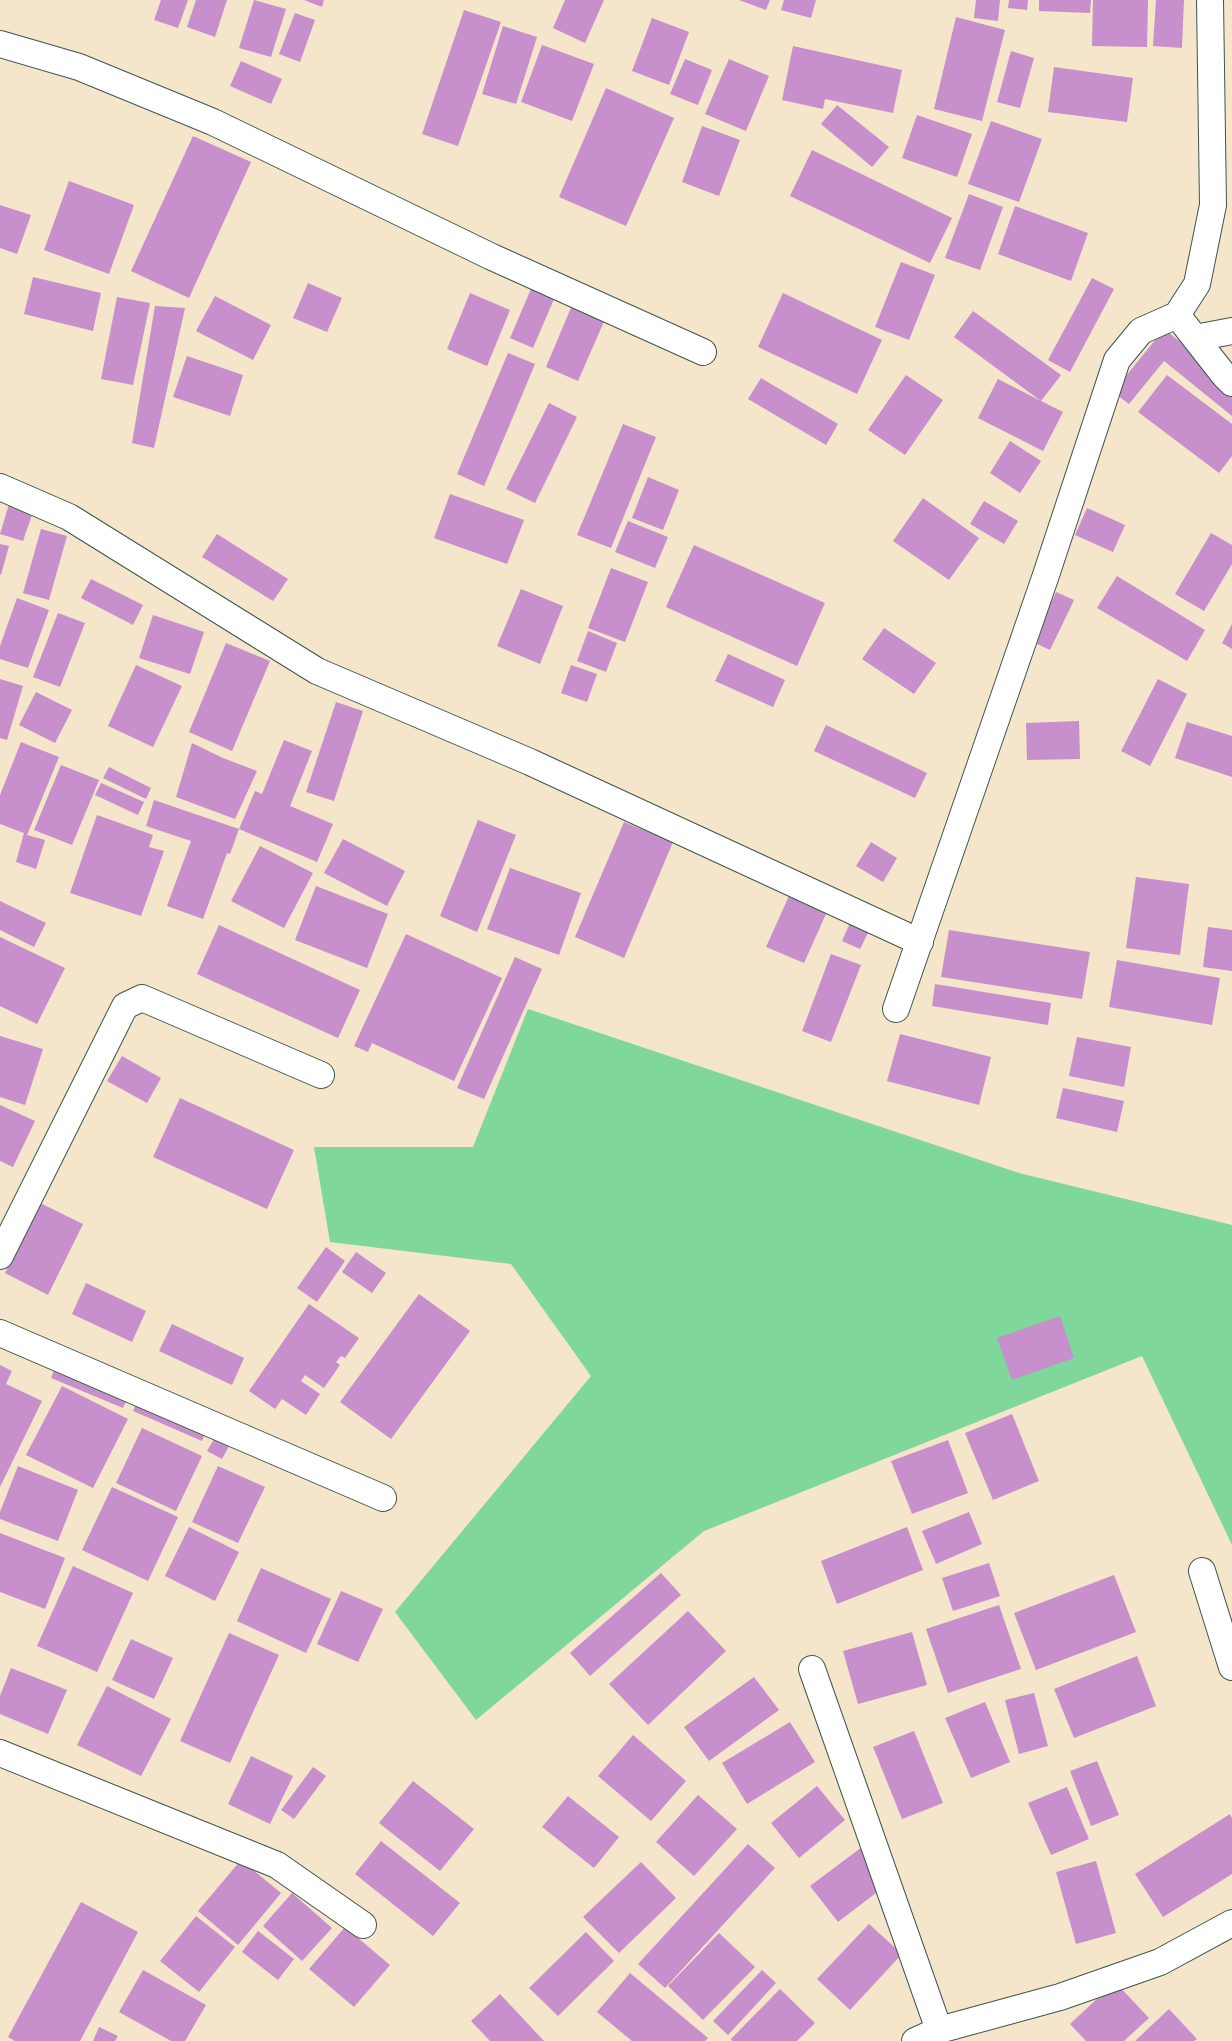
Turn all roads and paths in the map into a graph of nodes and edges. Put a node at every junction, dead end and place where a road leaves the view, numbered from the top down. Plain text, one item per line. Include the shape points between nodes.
1 (1210, 0) edge
2 (0, 44) edge
3 (1177, 315) junction
4 (1232, 331) edge
5 (1195, 338) junction
6 (703, 352) dead end
7 (1232, 383) edge
8 (0, 487) edge
9 (920, 942) junction
10 (896, 1009) dead end
11 (321, 1075) dead end
12 (0, 1256) edge
13 (0, 1334) edge
14 (383, 1498) dead end
15 (1202, 1571) dead end
16 (1232, 1667) edge
17 (812, 1669) dead end
18 (0, 1753) edge
19 (1232, 1923) edge
20 (363, 1925) dead end
21 (939, 2030) junction
22 (915, 2041) edge

1 - 3 street via 1214,205 1197,284
2 - 6 street via 78,67 213,122 492,257
3 - 5 street
3 - 9 street via 1141,331 1117,360
4 - 5 street
5 - 7 street
8 - 9 street via 69,517 317,671 530,762
9 - 10 street
11 - 12 street via 142,998 125,1006
13 - 14 street
15 - 16 street
17 - 21 street
18 - 20 street via 277,1864
19 - 21 street via 1160,1962 1060,1997
21 - 22 street

